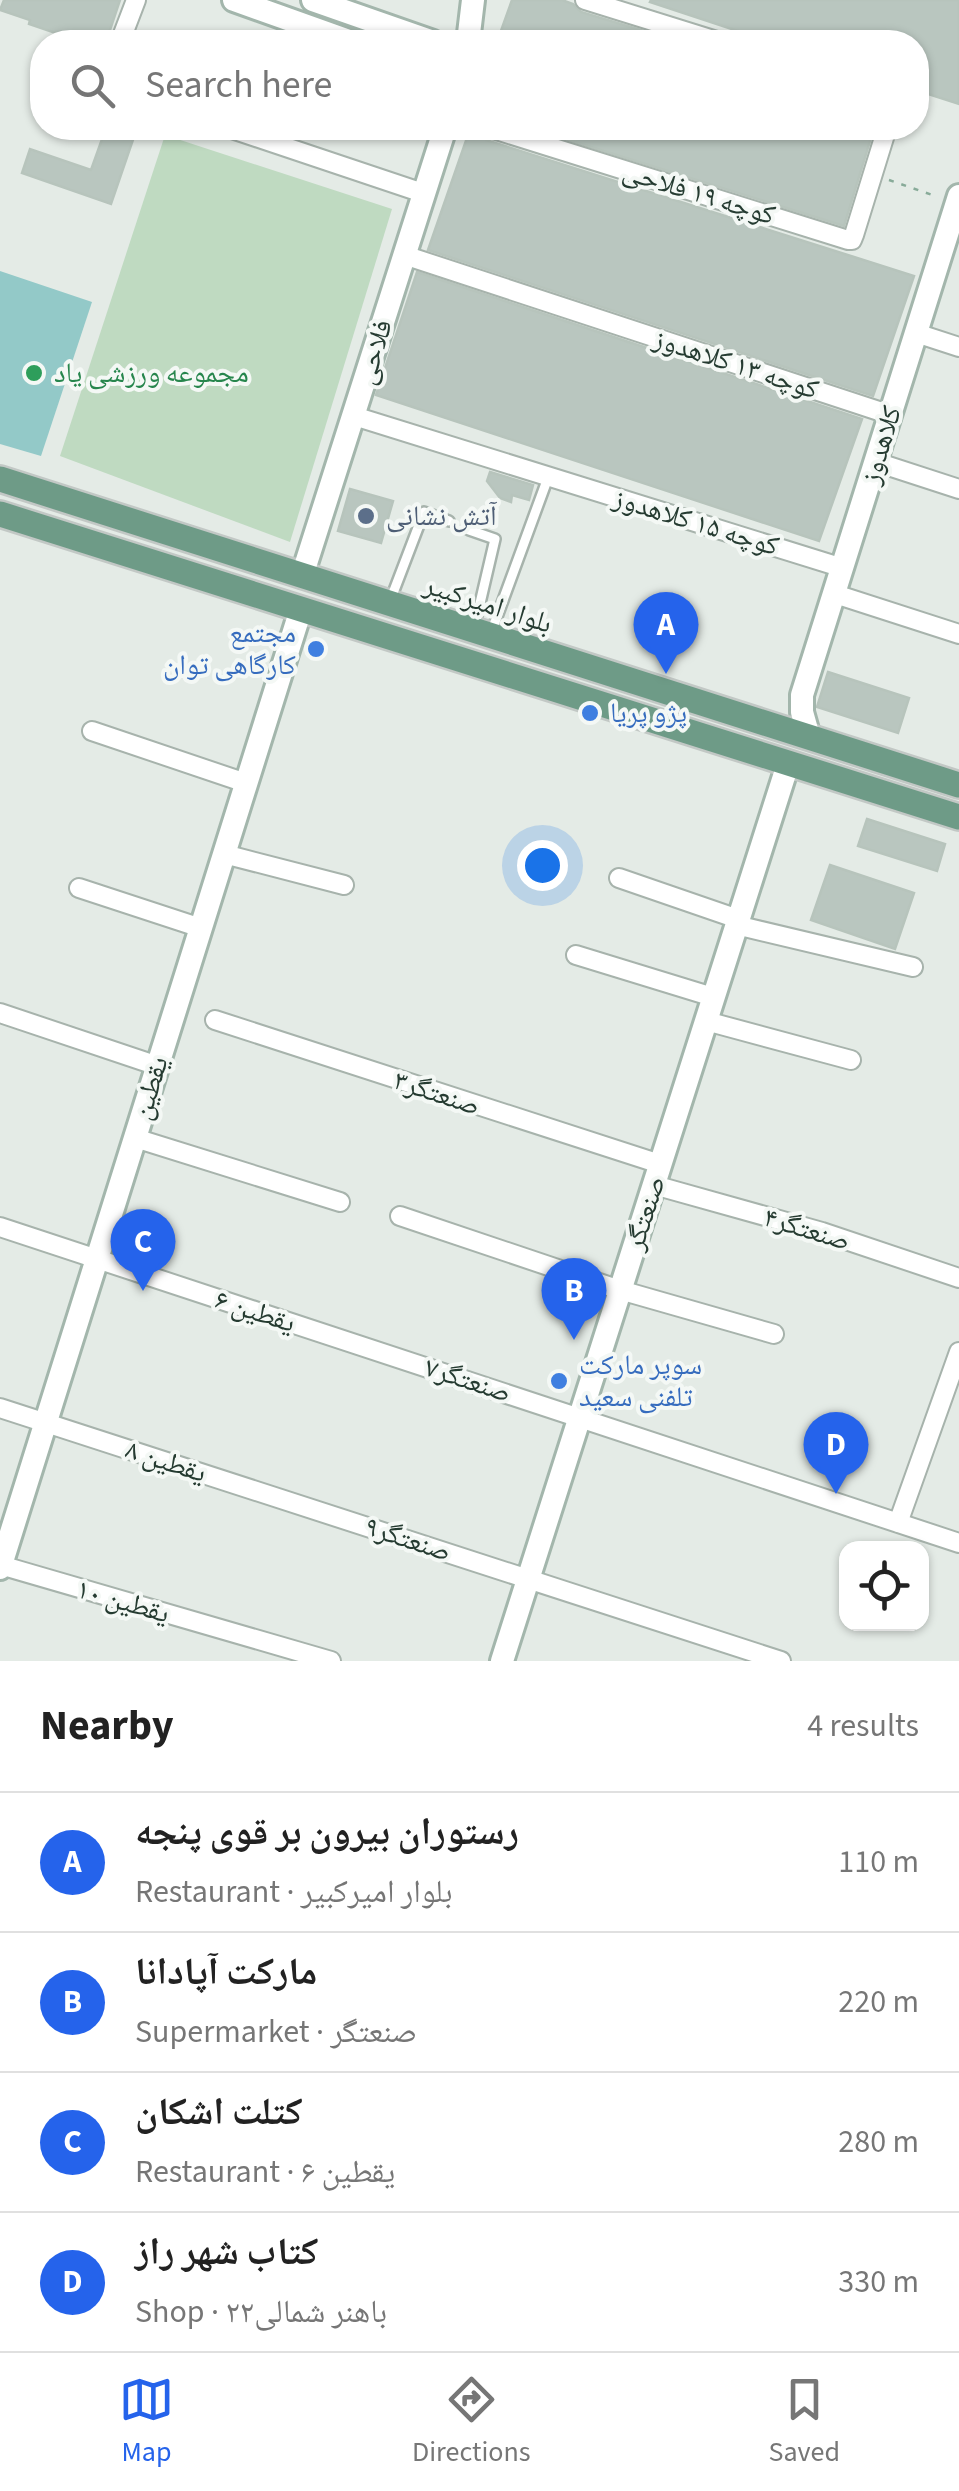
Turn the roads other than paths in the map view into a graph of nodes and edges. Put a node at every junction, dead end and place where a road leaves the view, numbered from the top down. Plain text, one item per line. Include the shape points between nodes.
1 (136, 0) edge
2 (236, 0) edge
3 (313, 0) edge
4 (473, 0) edge
5 (585, 0) edge
6 (125, 30) edge
7 (319, 30) edge
8 (399, 30) edge
9 (469, 30) edge
10 (681, 30) edge
11 (266, 140) edge
12 (441, 140) edge
13 (529, 140) edge
14 (884, 140) edge
15 (423, 193) junction
16 (958, 201) edge
17 (404, 255) junction
18 (916, 333) junction
19 (959, 346) edge
20 (354, 416) junction
21 (890, 416) junction
22 (876, 462) junction
23 (548, 476) junction
24 (0, 479) edge
25 (959, 489) edge
26 (0, 514) edge
27 (449, 521) dead end
28 (469, 530) dead end
29 (843, 568) junction
30 (302, 576) junction
31 (835, 594) junction
32 (389, 604) junction
33 (301, 609) junction
34 (481, 634) junction
35 (959, 634) edge
36 (802, 695) junction
37 (748, 718) junction
38 (92, 732) dead end
39 (809, 737) junction
40 (788, 764) junction
41 (246, 783) junction
42 (959, 785) edge
43 (959, 817) edge
44 (224, 854) junction
45 (620, 878) dead end
46 (344, 885) dead end
47 (79, 888) dead end
48 (737, 922) junction
49 (200, 928) junction
50 (576, 955) dead end
51 (913, 967) dead end
52 (713, 998) junction
53 (0, 1013) edge
54 (215, 1020) dead end
55 (706, 1021) junction
56 (852, 1060) dead end
57 (158, 1066) junction
58 (135, 1138) junction
59 (657, 1174) junction
60 (340, 1202) dead end
61 (400, 1216) dead end
62 (0, 1227) edge
63 (97, 1259) junction
64 (959, 1278) edge
65 (620, 1290) junction
66 (774, 1334) dead end
67 (356, 1344) joint
68 (959, 1352) edge
69 (0, 1408) edge
70 (580, 1416) junction
71 (46, 1423) junction
72 (287, 1500) joint
73 (898, 1523) junction
74 (959, 1543) edge
75 (0, 1566) edge
76 (528, 1578) junction
77 (332, 1661) edge
78 (502, 1661) edge
79 (781, 1661) edge

1 - 6 street
2 - 7 street
3 - 8 street
4 - 9 street
5 - 10 street
11 - 15 street
12 - 15 street, فلاحی
13 - 14 street, کوچه ۱۹ فلاحی via 852,240
15 - 17 street, فلاحی
16 - 18 street, کلاهدوز
17 - 20 street, فلاحی
17 - 21 street, کوچه ۱۳ کلاهدوز
18 - 19 street
18 - 21 street, کلاهدوز
20 - 23 street, کوچه ۱۵ کلاهدوز
20 - 30 street, فلاحی
21 - 22 street, کلاهدوز
22 - 25 street
22 - 29 street, کلاهدوز
23 - 29 street, کوچه ۱۵ کلاهدوز
23 - 34 lane
24 - 30 main road, بلوار امیرکبیر
26 - 33 main road
27 - 32 lane via 424,512
28 - 34 lane via 496,540
29 - 31 street, کلاهدوز
30 - 32 main road, بلوار امیرکبیر
31 - 35 street
31 - 36 street, کلاهدوز
32 - 34 main road, بلوار امیرکبیر
33 - 40 main road
33 - 41 street, یقطین
34 - 37 main road, بلوار امیرکبیر
36 - 37 street
36 - 39 street, کلاهدوز
37 - 39 main road, بلوار امیرکبیر
38 - 41 street
39 - 42 main road, بلوار امیرکبیر
40 - 43 main road
40 - 48 street, صنعتگر
41 - 44 street, یقطین
44 - 46 street
44 - 49 street, یقطین
45 - 48 street
47 - 49 street
48 - 51 street
48 - 52 street, صنعتگر
49 - 57 street, یقطین
50 - 52 street
52 - 55 street, صنعتگر
53 - 57 street
54 - 59 street, صنعتگر۳
55 - 56 street
55 - 59 street, صنعتگر
57 - 58 street, یقطین
58 - 60 street
58 - 63 street, یقطین
59 - 64 street, صنعتگر۴
59 - 65 street, صنعتگر
61 - 65 street
62 - 63 street, یقطین ۶
63 - 67 street, یقطین ۶
63 - 71 street, یقطین
65 - 66 street
65 - 70 street, صنعتگر
67 - 70 street, صنعتگر۷
68 - 73 street
69 - 71 street, یقطین ۸
70 - 73 street, صنعتگر۷
70 - 76 street, صنعتگر
71 - 72 street, یقطین ۸
71 - 75 street, یقطین
72 - 76 street, صنعتگر۹
73 - 74 street, صنعتگر۷
75 - 77 street, یقطین ۱۰
76 - 78 street, صنعتگر
76 - 79 street, صنعتگر۹

